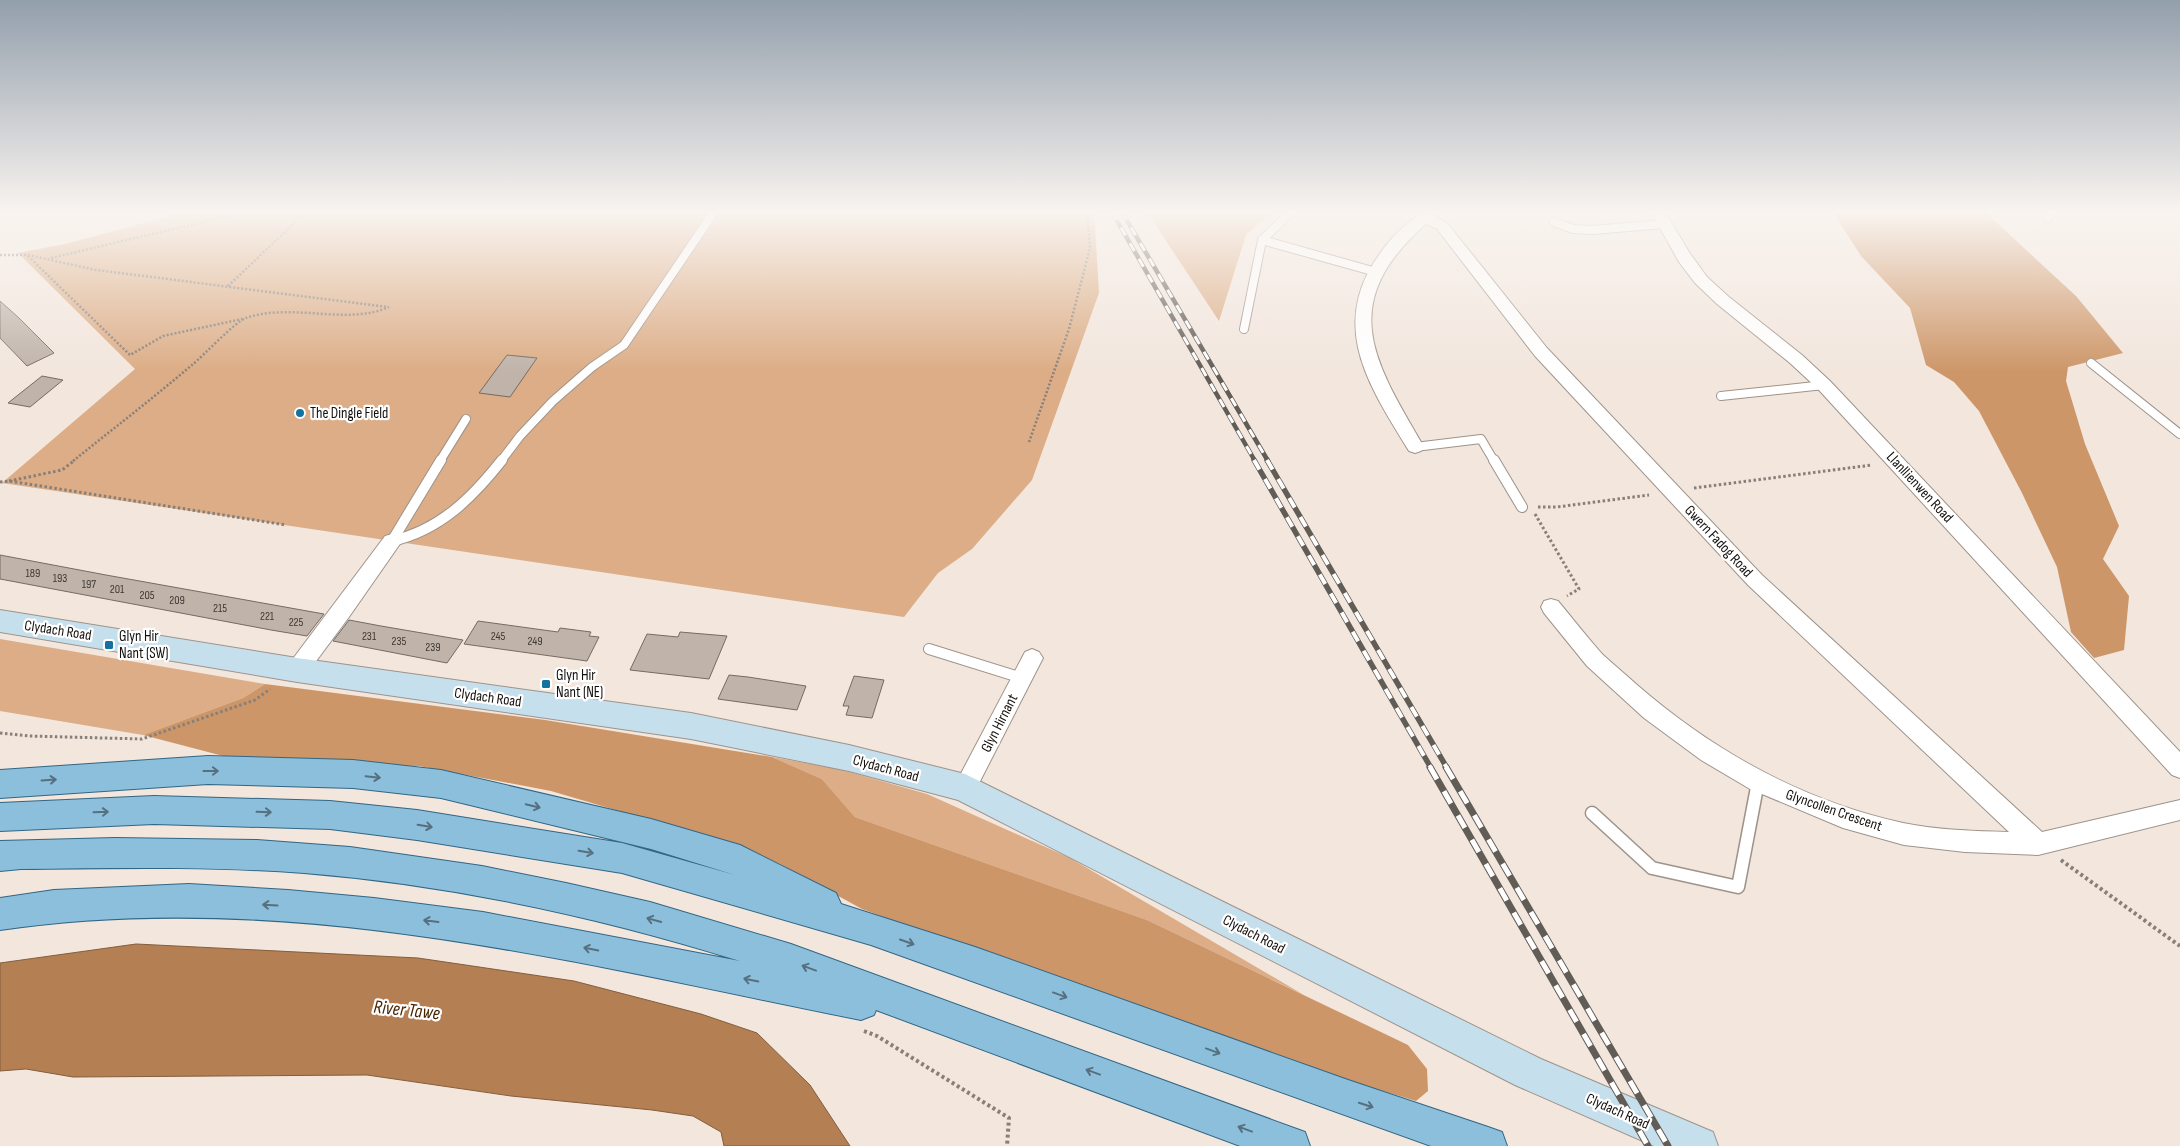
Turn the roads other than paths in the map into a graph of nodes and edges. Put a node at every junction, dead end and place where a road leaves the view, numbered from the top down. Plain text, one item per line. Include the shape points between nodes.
1 (678, 265) edge
2 (1257, 265) edge
3 (1353, 265) edge
4 (1380, 265) edge
5 (1473, 265) edge
6 (1690, 265) edge
7 (1376, 272) junction
8 (1244, 330) dead end
9 (2091, 363) dead end
10 (1824, 385) junction
11 (1721, 396) dead end
12 (466, 419) dead end
13 (2180, 434) edge
14 (1415, 447) joint
15 (1522, 507) road end
16 (392, 541) junction
17 (1551, 607) road end
18 (0, 621) edge
19 (929, 649) dead end
20 (1032, 658) dead end
21 (296, 670) junction
22 (1022, 678) junction
23 (2180, 768) edge
24 (1758, 782) junction
25 (0, 784) edge
26 (965, 788) junction
27 (2180, 810) edge
28 (1592, 813) dead end
29 (0, 817) edge
30 (2038, 844) junction
31 (0, 856) edge
32 (0, 914) edge
33 (871, 930) junction
34 (953, 1020) junction
35 (1291, 1146) edge
36 (1488, 1146) edge
37 (1700, 1146) edge

1 - 16 lane via 624,345 560,394 468,499 442,522
2 - 8 lane
3 - 7 lane
4 - 7 street
5 - 30 street, Gwern Fadog Road via 1541,352 1755,580
6 - 10 street, Llanllienwen Road via 1708,288 1789,351
7 - 14 street via 1365,298 1362,320 1364,345 1382,395
9 - 13 lane
10 - 11 lane
10 - 23 street, Llanllienwen Road
12 - 16 lane
14 - 15 lane via 1481,439
16 - 21 street
17 - 24 street, Glyncollen Crescent via 1595,660 1652,712 1709,753
18 - 21 main road, Clydach Road
19 - 22 lane
20 - 22 street, Glyn Hirnant
21 - 26 main road, Clydach Road via 691,726 849,758
22 - 26 street, Glyn Hirnant
24 - 28 lane via 1738,887 1652,868
24 - 30 street, Glyncollen Crescent via 1844,817 1904,834 1965,842
25 -> 33 main road via 208,770 353,774 441,784 651,834 740,860
26 - 37 main road, Clydach Road via 1528,1072
27 - 30 street, Glyncollen Crescent
29 -> 33 main road via 154,810 232,811 330,815 417,825 622,858
34 -> 31 main road via 736,943 609,908 501,885 395,867 215,852
34 -> 32 main road via 483,928 374,914 189,900 54,906
33 -> 36 main road
35 -> 34 main road

